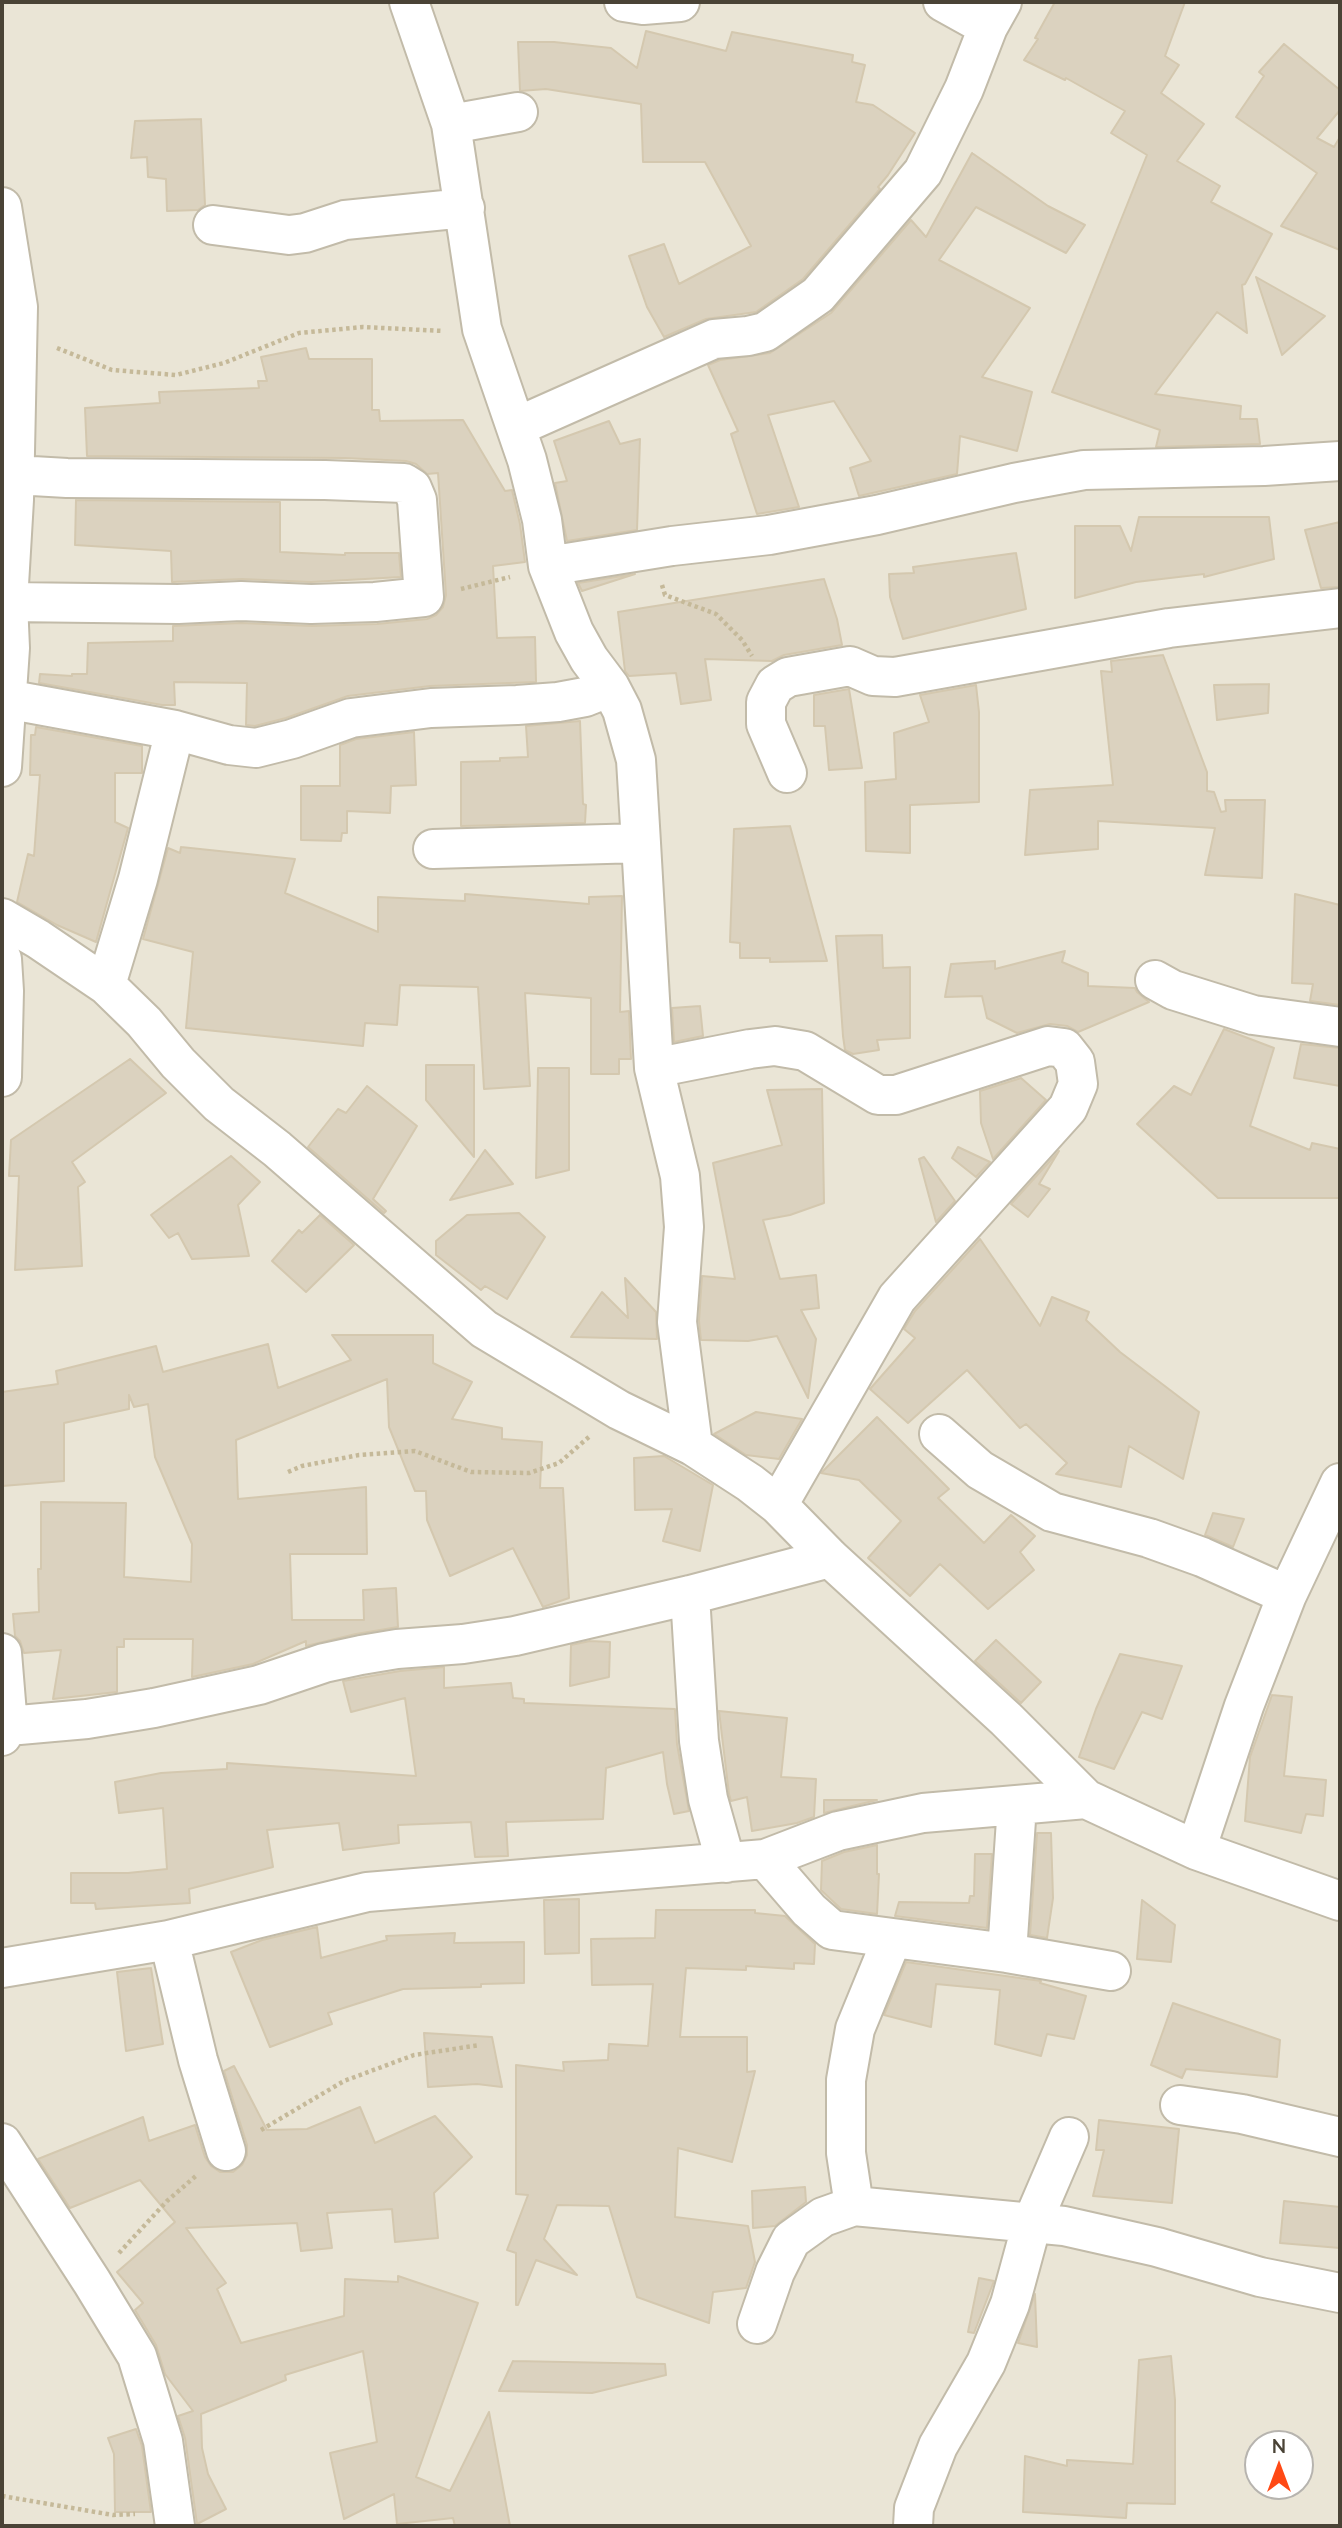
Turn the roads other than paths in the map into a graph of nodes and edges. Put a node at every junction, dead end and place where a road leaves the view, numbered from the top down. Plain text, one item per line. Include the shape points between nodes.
1 (409, 2) edge
2 (624, 2) edge
3 (680, 2) edge
4 (943, 2) edge
5 (995, 14) edge
6 (518, 112) dead end
7 (450, 124) junction
8 (2, 207) edge
9 (465, 208) junction
10 (213, 225) dead end
11 (10, 306) edge
12 (516, 427) junction
13 (1340, 461) edge
14 (10, 464) edge
15 (548, 566) junction
16 (6, 596) edge
17 (1340, 608) edge
18 (610, 687) junction
19 (6, 699) junction
20 (175, 730) junction
21 (2, 767) edge
22 (787, 773) dead end
23 (642, 843) junction
24 (433, 849) dead end
25 (2, 918) edge
26 (2, 958) edge
27 (1155, 980) dead end
28 (106, 985) junction
29 (1340, 1027) edge
30 (2, 1066) edge
31 (654, 1068) junction
32 (939, 1434) dead end
33 (693, 1446) junction
34 (1340, 1483) edge
35 (778, 1505) junction
36 (830, 1558) junction
37 (690, 1595) junction
38 (1287, 1595) junction
39 (2, 1653) edge
40 (5, 1731) edge
41 (1086, 1800) junction
42 (1017, 1805) junction
43 (1196, 1850) junction
44 (765, 1859) junction
45 (726, 1863) junction
46 (1340, 1901) edge
47 (892, 1939) junction
48 (169, 1940) junction
49 (1007, 1953) junction
50 (2, 1968) edge
51 (1111, 1971) dead end
52 (1180, 2105) dead end
53 (1069, 2137) dead end
54 (1340, 2137) edge
55 (2, 2143) edge
56 (226, 2151) road end
57 (854, 2206) junction
58 (1032, 2222) junction
59 (1340, 2293) edge
60 (757, 2324) dead end
61 (173, 2520) edge
62 (913, 2526) edge

1 - 7 street
2 - 3 street
4 - 5 street
5 - 12 street via 923,172 818,295 765,332 714,339
6 - 7 street
7 - 9 street
8 - 11 street
9 - 10 street via 345,220 289,235
9 - 12 street via 482,329
11 - 14 street
12 - 15 street via 542,520
13 - 15 street via 1084,470 769,535
14 - 16 street
14 - 16 street via 67,478 404,483 417,500 424,597 311,604 178,604
15 - 18 street via 574,632
16 - 19 street via 10,648
17 - 22 street via 1170,628 895,677 873,676 850,666 788,677 775,685 766,702 766,724
18 - 20 street via 558,702 431,708 351,718 256,748
18 - 23 street via 622,710 636,760
19 - 20 street
19 - 21 street
20 - 28 street
23 - 24 street
23 - 31 street
25 - 28 street
26 - 30 street
27 - 29 street via 1253,1015
28 - 33 street via 219,1104 484,1329 619,1410
31 - 33 street via 680,1175 684,1227 677,1322
31 - 35 street via 775,1046 805,1051 878,1095 896,1095 1048,1046 1064,1048 1075,1062 1078,1084 1068,1108 897,1298
32 - 38 street via 980,1470 1052,1512 1149,1538
33 - 35 street
34 - 38 street
35 - 36 street
36 - 37 street
36 - 41 street via 1006,1719
37 - 40 street via 515,1636 324,1662 259,1685 155,1708
37 - 45 street via 699,1741 708,1799
38 - 43 street
39 - 40 street
41 - 42 street
41 - 43 street
42 - 44 street via 923,1813 838,1831
42 - 49 street
43 - 46 street
44 - 45 street
44 - 47 street via 832,1930
45 - 48 street via 367,1892
47 - 49 street
47 - 57 street via 855,2029 846,2080 846,2153
48 - 50 street
48 - 56 street
49 - 51 street
52 - 54 street
53 - 58 street
55 - 61 street via 136,2356 163,2441
57 - 58 street
57 - 60 street via 823,2217 791,2239
58 - 59 street via 1144,2244 1261,2277
58 - 62 street via 1010,2304 986,2363 938,2445 914,2508

